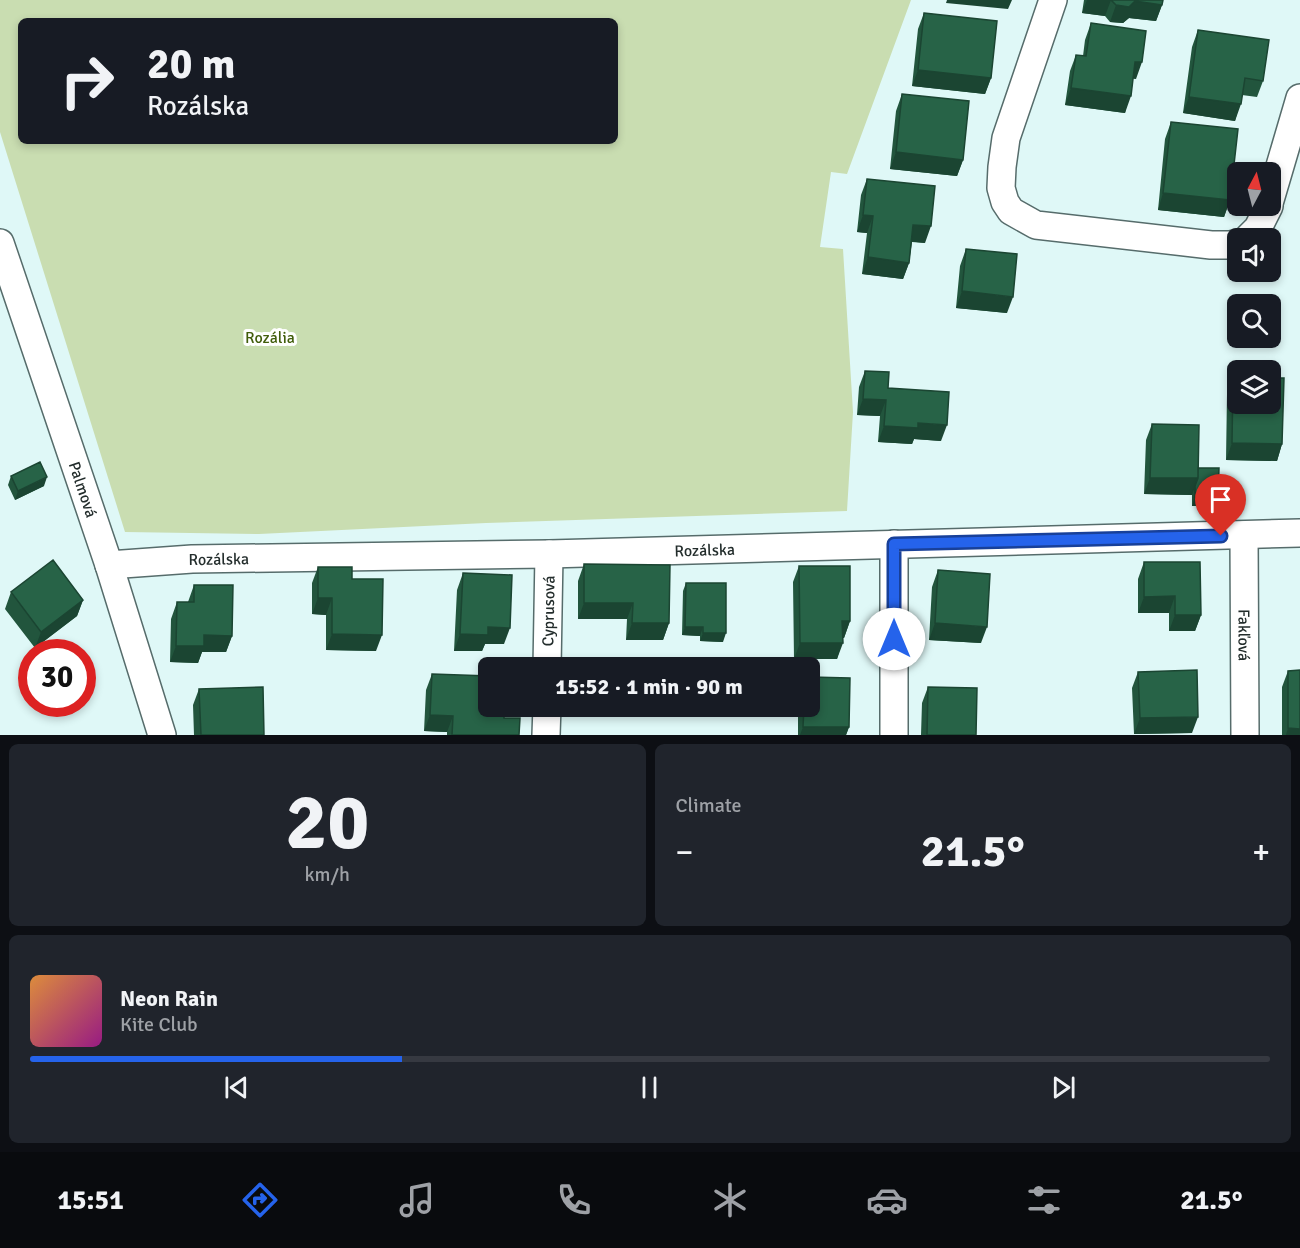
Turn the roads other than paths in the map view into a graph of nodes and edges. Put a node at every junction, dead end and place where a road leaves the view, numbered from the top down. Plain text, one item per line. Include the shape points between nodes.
1 (1053, 0) edge
2 (1300, 98) edge
3 (1281, 163) edge
4 (0, 243) edge
5 (1227, 245) edge
6 (1300, 534) edge
7 (1244, 535) junction
8 (894, 544) junction
9 (549, 554) junction
10 (109, 565) junction
11 (547, 657) edge
12 (547, 717) edge
13 (162, 735) edge
14 (546, 735) edge
15 (894, 735) edge
16 (1245, 735) edge

1 - 5 street via 1006,138 1001,188 1011,211 1036,225
2 - 3 street
4 - 10 street, Palmová
6 - 7 street, Rozálska
7 - 8 street, Rozálska
7 - 16 street, Fakľová
8 - 9 street, Rozálska
8 - 15 street
9 - 10 street, Rozálska via 192,559
9 - 11 street, Cyprusová
10 - 13 street, Palmová
12 - 14 street

